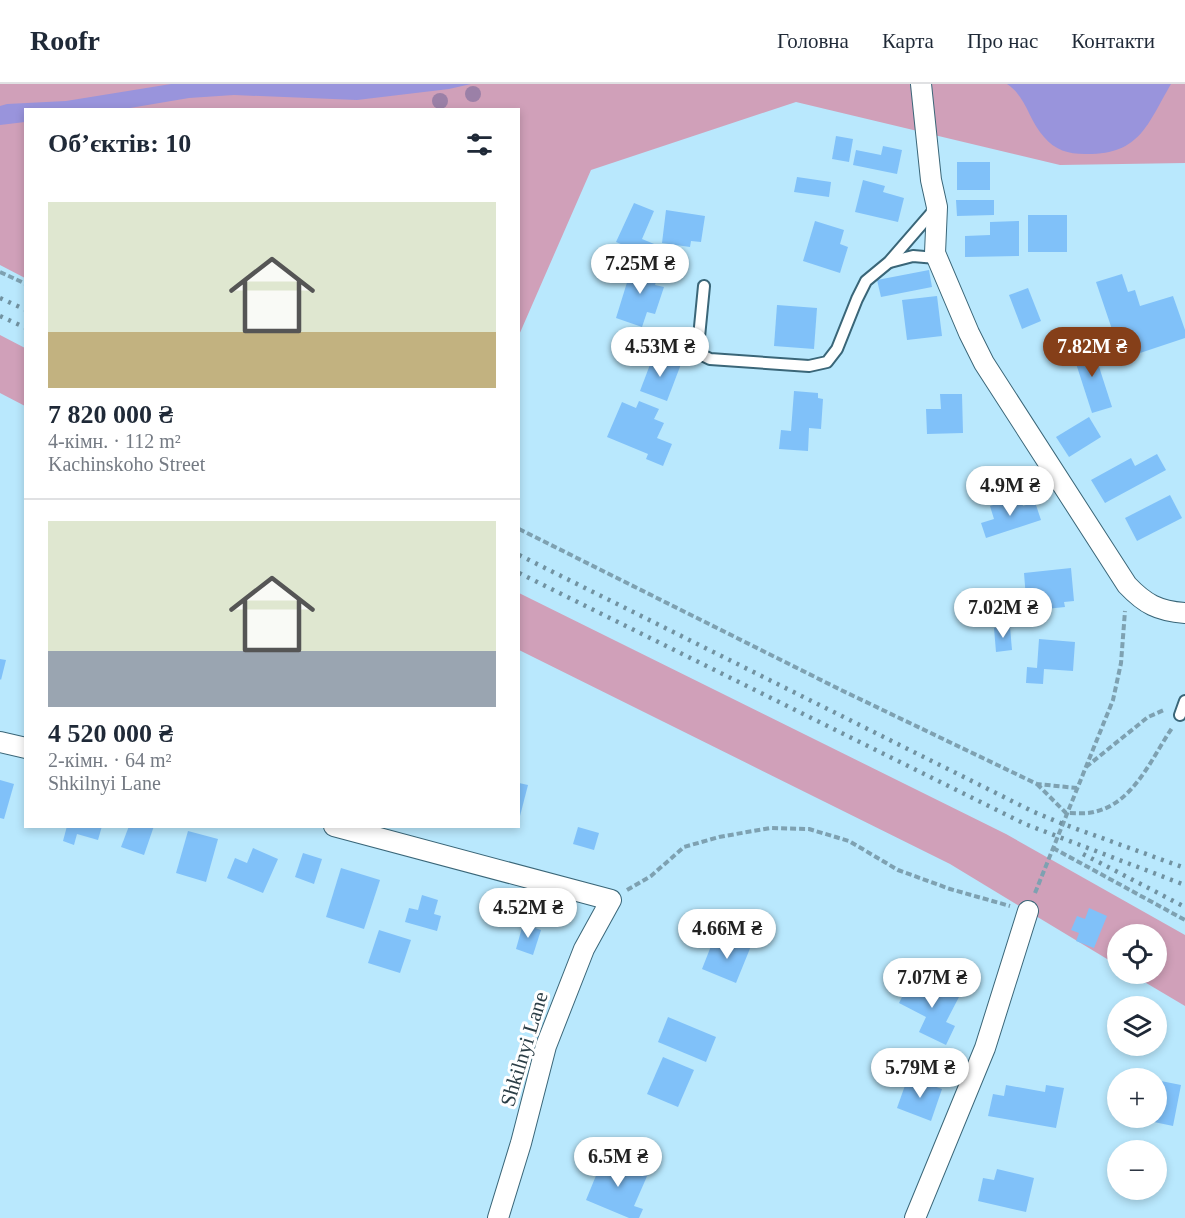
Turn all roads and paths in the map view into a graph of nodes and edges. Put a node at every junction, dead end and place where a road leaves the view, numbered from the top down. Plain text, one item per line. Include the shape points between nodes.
1 (921, 84) edge
2 (937, 207) junction
3 (936, 258) junction
4 (889, 262) junction
5 (0, 272) edge
6 (24, 284) edge
7 (704, 286) dead end
8 (520, 530) edge
9 (1127, 585) junction
10 (1185, 613) edge
11 (1184, 702) edge
12 (1180, 715) joint
13 (0, 742) edge
14 (24, 748) edge
15 (1085, 767) junction
16 (1037, 784) junction
17 (1077, 788) junction
18 (1066, 813) junction
19 (341, 828) edge
20 (1053, 848) junction
21 (611, 900) junction
22 (1028, 911) junction
23 (1185, 920) edge
24 (498, 1218) edge
25 (915, 1218) edge

1 - 2 street
2 - 3 street
2 - 4 lane
3 - 4 lane via 912,256
3 - 9 street via 984,363
4 - 7 lane via 867,281 856,299 837,349 827,362 809,366 710,359 702,355 699,336
5 - 6 path
8 - 16 path
9 - 10 street via 1141,600 1165,611
9 - 15 path via 1113,700
11 - 12 lane
11 - 15 path via 1148,717
12 - 18 path via 1136,785 1114,805 1093,813
13 - 14 street
15 - 17 path
16 - 17 path
16 - 18 path
17 - 18 path
18 - 20 path
19 - 21 street
20 - 22 path
20 - 23 path
21 - 22 path via 651,876 684,848 770,828 809,829 849,841 898,870
21 - 24 street, Shkilnyi Lane via 584,949 546,1046
22 - 25 street via 985,1048

